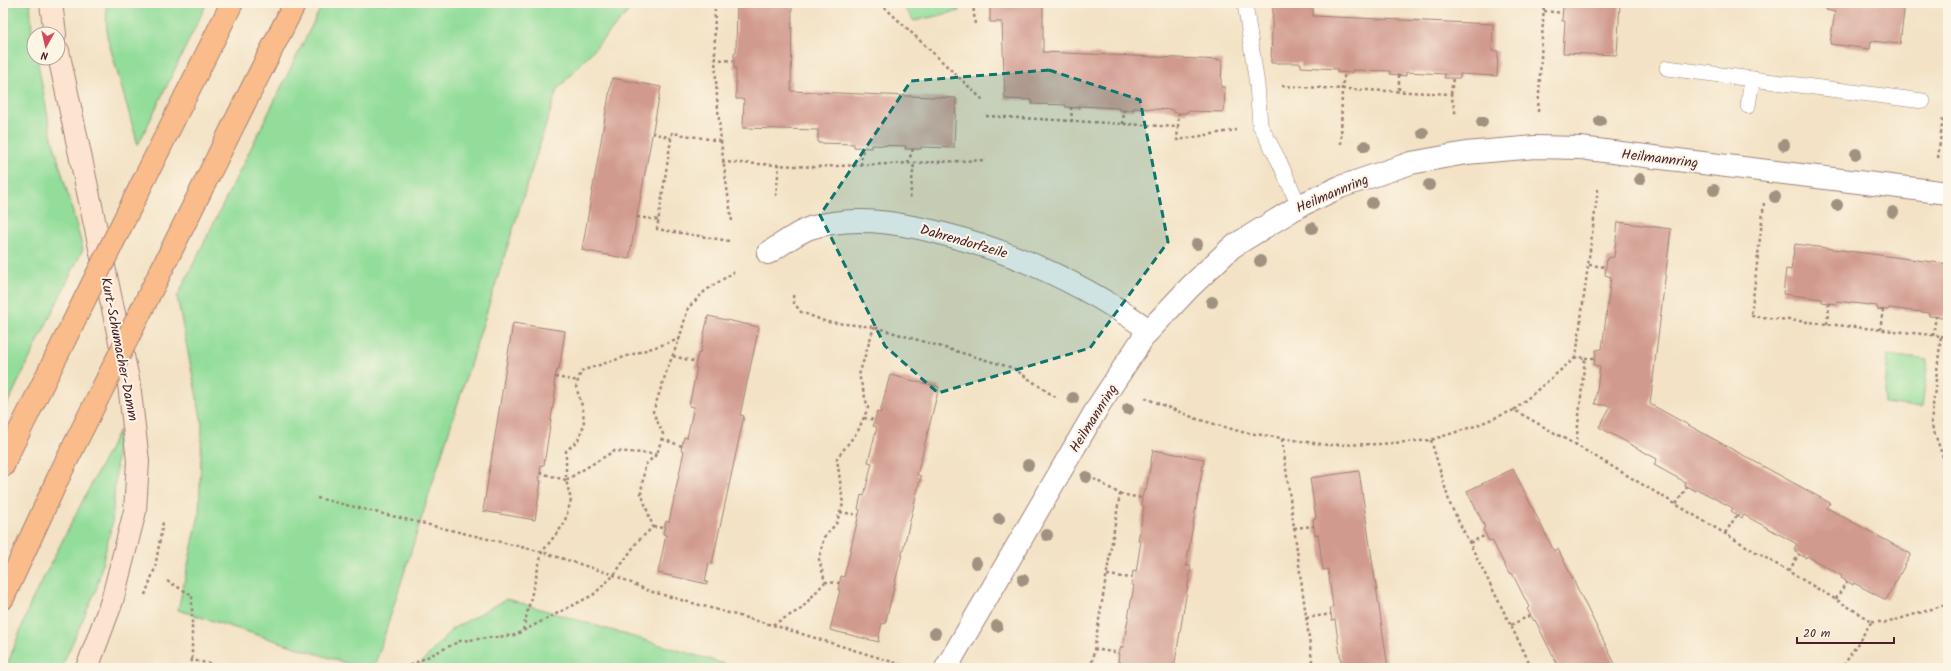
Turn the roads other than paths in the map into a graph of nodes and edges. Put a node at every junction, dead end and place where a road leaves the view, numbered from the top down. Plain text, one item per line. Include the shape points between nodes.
1 (50, 3) edge
2 (232, 3) edge
3 (295, 3) edge
4 (1245, 3) edge
5 (54, 26) edge
6 (61, 66) edge
7 (1667, 68) dead end
8 (1752, 79) junction
9 (1922, 101) dead end
10 (1748, 106) dead end
11 (1948, 193) edge
12 (1299, 206) junction
13 (768, 253) dead end
14 (1149, 330) junction
15 (6, 459) edge
16 (3, 598) edge
17 (87, 668) edge
18 (946, 668) edge

1 - 5 main road
2 - 15 highway, bridge
3 - 16 highway, bridge via 59,476
4 - 12 lane via 1260,125
6 - 17 main road, Kurt-Schumacher-Damm via 129,384 138,461 135,510 112,601
7 - 8 lane
8 - 9 lane
8 - 10 lane
11 - 12 street, Heilmannring via 1580,148 1535,147 1466,153 1411,163 1340,187
12 - 14 street, Heilmannring via 1232,247
13 - 14 street, Dahrendorfzeile via 809,228 853,221 907,225 971,241 1020,258 1060,276 1123,311
14 - 18 street, Heilmannring via 1099,405

